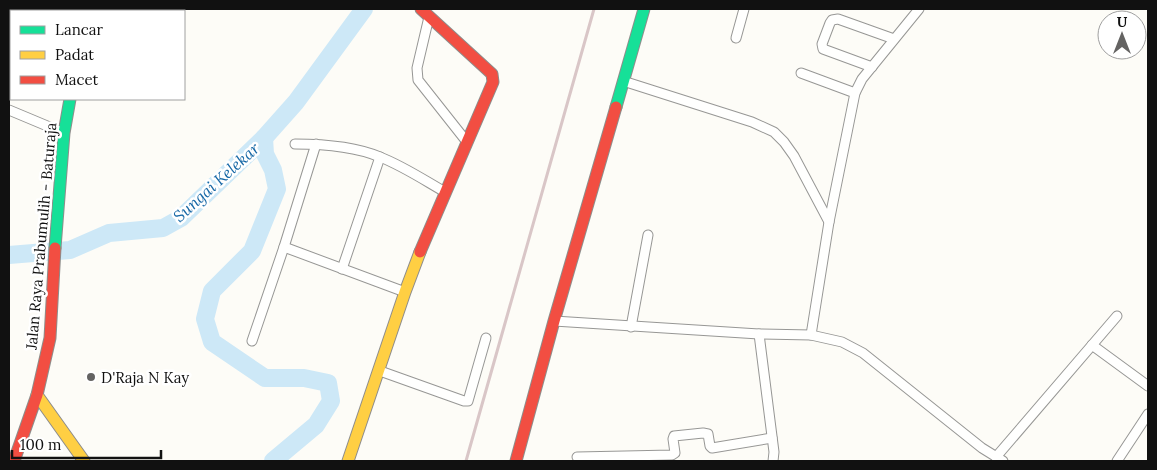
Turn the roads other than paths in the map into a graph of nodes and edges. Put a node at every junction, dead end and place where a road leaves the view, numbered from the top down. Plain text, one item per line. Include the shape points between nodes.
1 (644, 9) edge
2 (744, 9) edge
3 (920, 9) edge
4 (425, 13) edge
5 (736, 38) dead end
6 (894, 39) junction
7 (872, 67) junction
8 (801, 73) dead end
9 (623, 81) junction
10 (855, 93) junction
11 (70, 100) edge
12 (9, 110) edge
13 (64, 134) junction
14 (467, 142) junction
15 (295, 144) dead end
16 (316, 144) junction
17 (380, 157) junction
18 (445, 192) junction
19 (829, 222) junction
20 (648, 235) dead end
21 (284, 247) junction
22 (342, 269) junction
23 (405, 292) junction
24 (1117, 316) dead end
25 (554, 321) junction
26 (630, 327) junction
27 (759, 334) junction
28 (810, 335) junction
29 (486, 338) dead end
30 (252, 341) dead end
31 (1092, 345) junction
32 (380, 371) junction
33 (1148, 386) edge
34 (37, 395) junction
35 (1148, 414) edge
36 (772, 438) junction
37 (14, 447) edge
38 (577, 457) dead end
39 (996, 457) edge
40 (14, 461) edge
41 (84, 461) edge
42 (348, 461) edge
43 (516, 461) edge
44 (773, 461) edge
45 (982, 461) edge
46 (1117, 461) edge

1 - 9 main road
2 - 5 street
3 - 6 street
4 - 14 street via 416,75 421,86
4 - 14 main road via 494,78
6 - 7 street
6 - 7 street via 838,19 832,20 823,49
7 - 10 street
8 - 10 street
9 - 19 street via 774,132 794,156
9 - 25 main road
10 - 19 street
11 - 13 main road, Jalan Raya Prabumulih - Baturaja
12 - 13 street
13 - 34 main road, Jalan Raya Prabumulih - Baturaja via 50,338
14 - 18 main road
15 - 16 street
16 - 17 street
16 - 21 street
17 - 18 street
17 - 22 street
18 - 23 main road
19 - 28 street
20 - 26 street
21 - 22 street
21 - 30 street
22 - 23 street
23 - 32 main road
24 - 31 street
25 - 26 street
25 - 43 main road
26 - 27 street
27 - 28 street
27 - 36 street
28 - 39 street via 853,347
29 - 32 street via 468,401
31 - 33 street
31 - 39 street
32 - 42 main road
34 - 37 main road, Jalan Raya Prabumulih - Baturaja
34 - 41 main road
35 - 46 street
36 - 38 street via 712,448 708,434 703,433 674,436 675,453 672,455
36 - 44 street
37 - 40 main road, Jalan Raya Prabumulih - Baturaja
39 - 45 street

